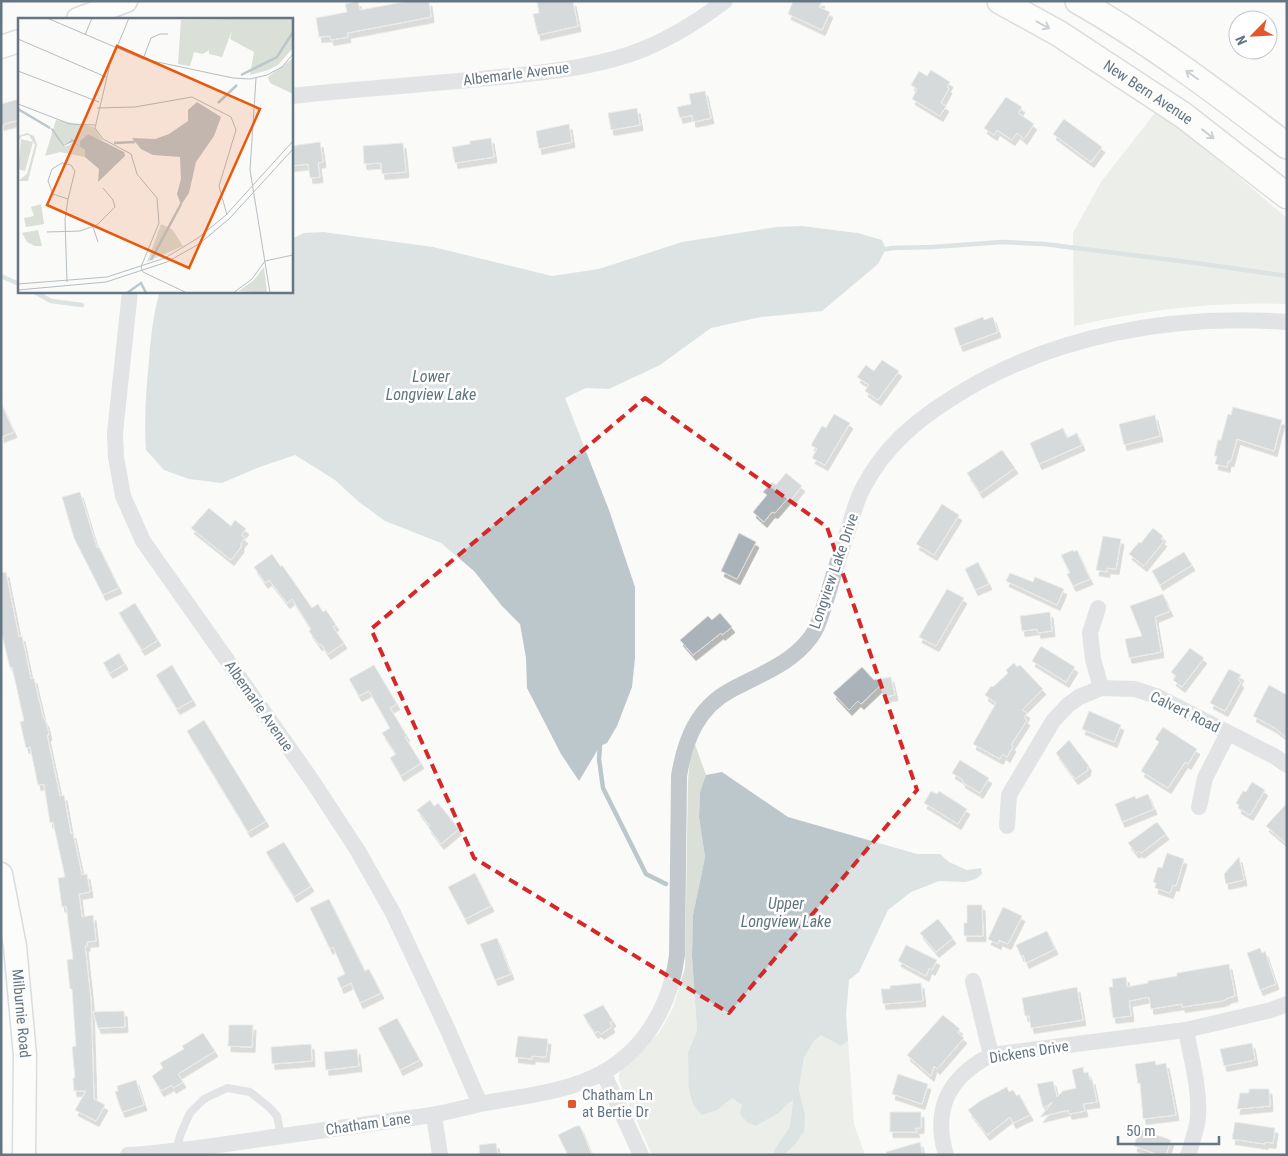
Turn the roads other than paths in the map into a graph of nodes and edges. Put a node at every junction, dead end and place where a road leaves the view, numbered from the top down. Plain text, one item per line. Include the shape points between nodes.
1 (126, 1) edge
2 (725, 1) edge
3 (1000, 1) edge
4 (1078, 1) edge
5 (81, 18) edge
6 (18, 41) edge
7 (1, 47) edge
8 (292, 96) edge
9 (1287, 146) edge
10 (1287, 196) edge
11 (130, 292) edge
12 (1287, 322) edge
13 (1098, 608) dead end
14 (1101, 688) junction
15 (1228, 732) junction
16 (1287, 765) edge
17 (1200, 807) dead end
18 (1007, 826) dead end
19 (1, 874) edge
20 (8, 947) edge
21 (973, 981) dead end
22 (1287, 1004) edge
23 (1186, 1030) junction
24 (991, 1056) junction
25 (603, 1072) junction
26 (480, 1104) junction
27 (434, 1115) junction
28 (281, 1136) junction
29 (247, 1148) edge
30 (176, 1150) junction
31 (24, 1155) edge
32 (128, 1155) edge
33 (440, 1155) edge
34 (641, 1155) edge
35 (946, 1155) edge
36 (1188, 1155) edge

1 - 5 street
2 - 8 street, Albemarle Avenue via 659,42 599,63 482,79
3 -> 10 main road, New Bern Avenue via 1058,33 1183,115
9 -> 4 main road via 1169,59
6 - 7 street
11 - 26 street, Albemarle Avenue via 115,433 119,478 130,516 143,541 358,851 393,913
12 - 25 street, Longview Lake Drive via 1219,320 1162,324 1068,344 1004,368 978,382 934,410 895,442 862,490 821,616 811,636 780,666 718,698 701,715 689,736 680,776 677,954 670,990 647,1033 621,1060
13 - 14 street via 1090,633
14 - 15 street, Calvert Road via 1134,689 1156,696
14 - 18 street, Calvert Road via 1068,705 1053,721 1009,795
15 - 16 street, Calvert Road
15 - 17 street via 1205,778
19 - 20 street, Milburnie Road
20 - 31 street, Milburnie Road via 25,1055
21 - 24 street
22 - 23 street, Dickens Drive
23 - 24 street, Dickens Drive
23 - 36 street via 1198,1117
24 - 35 street, Dickens Drive via 963,1073 947,1094 940,1123
25 - 26 street, Chatham Lane via 555,1091
25 - 34 street
26 - 27 street, Chatham Lane
27 - 28 street, Chatham Lane
27 - 33 street
28 - 29 street, Chatham Lane
28 - 30 lane via 278,1116 270,1108 250,1092 227,1088 204,1099 190,1113
29 - 30 street, Chatham Lane
30 - 32 street, Chatham Lane

